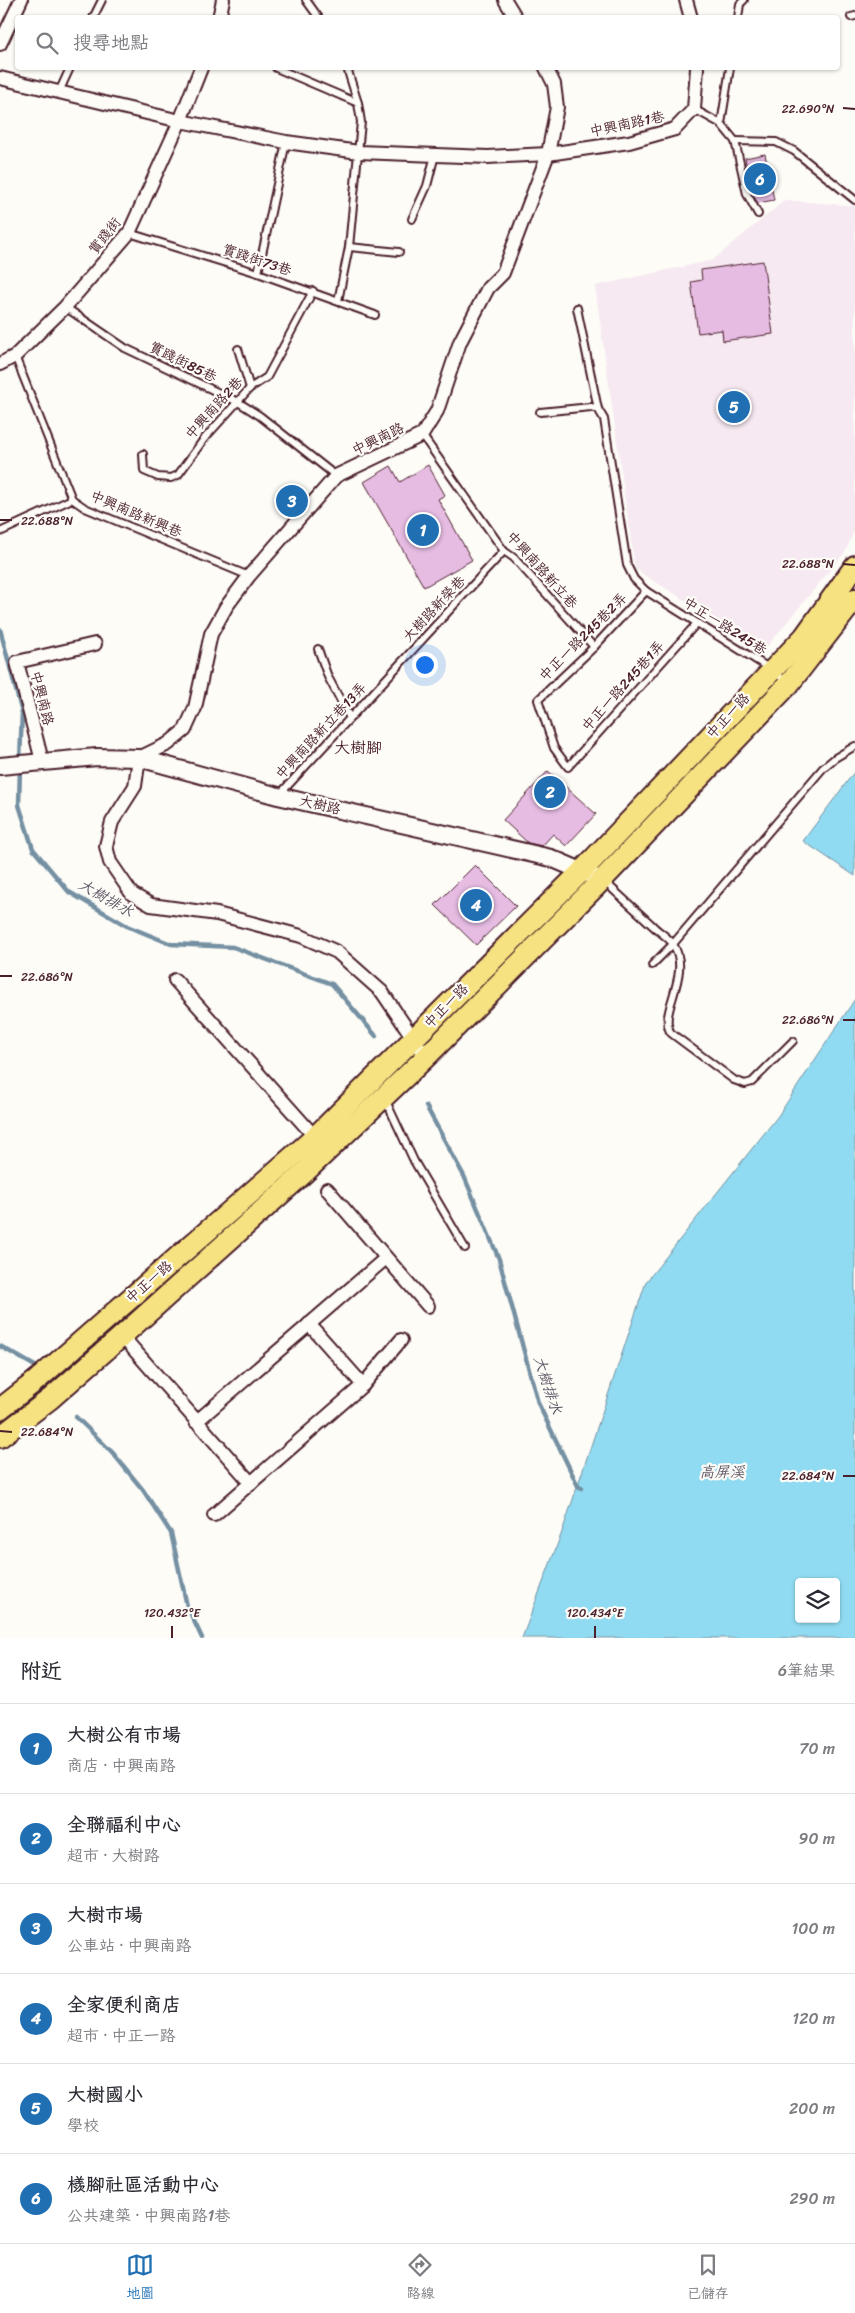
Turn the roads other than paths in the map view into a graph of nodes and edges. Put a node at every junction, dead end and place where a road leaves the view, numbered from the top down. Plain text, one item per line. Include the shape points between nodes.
1 (20, 0) edge
2 (102, 0) edge
3 (223, 0) edge
4 (306, 0) edge
5 (505, 0) edge
6 (686, 0) edge
7 (744, 0) edge
8 (95, 15) edge
9 (219, 15) edge
10 (317, 15) edge
11 (514, 15) edge
12 (690, 15) edge
13 (738, 15) edge
14 (0, 44) edge
15 (69, 70) edge
16 (200, 70) edge
17 (281, 70) edge
18 (348, 70) edge
19 (547, 70) edge
20 (697, 70) edge
21 (730, 70) edge
22 (0, 78) edge
23 (59, 92) junction
24 (358, 103) junction
25 (694, 109) junction
26 (180, 121) junction
27 (721, 124) junction
28 (735, 141) junction
29 (286, 142) junction
30 (359, 152) junction
31 (436, 154) junction
32 (548, 154) junction
33 (855, 200) edge
34 (758, 214) dead end
35 (412, 219) dead end
36 (129, 233) junction
37 (349, 247) junction
38 (399, 252) dead end
39 (258, 273) junction
40 (313, 291) junction
41 (338, 301) junction
42 (65, 307) junction
43 (577, 308) dead end
44 (375, 315) dead end
45 (238, 349) dead end
46 (14, 356) junction
47 (0, 364) edge
48 (250, 388) junction
49 (238, 402) junction
50 (598, 409) junction
51 (540, 412) dead end
52 (422, 435) junction
53 (143, 454) dead end
54 (336, 476) junction
55 (72, 499) junction
56 (0, 532) edge
57 (504, 551) junction
58 (855, 566) edge
59 (249, 576) junction
60 (646, 591) junction
61 (855, 599) edge
62 (697, 623) junction
63 (95, 644) dead end
64 (594, 647) junction
65 (318, 649) dead end
66 (772, 670) junction
67 (382, 684) joint
68 (789, 684) junction
69 (538, 700) joint
70 (350, 718) junction
71 (855, 746) edge
72 (139, 758) junction
73 (38, 762) junction
74 (0, 766) edge
75 (278, 796) junction
76 (582, 871) junction
77 (602, 880) junction
78 (673, 944) junction
79 (652, 965) dead end
80 (175, 980) dead end
81 (413, 1039) junction
82 (793, 1041) dead end
83 (426, 1056) junction
84 (384, 1096) junction
85 (315, 1137) junction
86 (327, 1188) dead end
87 (466, 1248) dead end
88 (386, 1258) junction
89 (428, 1306) dead end
90 (309, 1324) junction
91 (122, 1336) junction
92 (401, 1340) dead end
93 (363, 1385) junction
94 (0, 1409) edge
95 (196, 1422) junction
96 (0, 1437) edge
97 (250, 1483) junction
98 (214, 1515) dead end

1 - 14 street
2 - 8 lane
3 - 9 street
4 - 10 lane
5 - 11 street
6 - 12 street
7 - 13 lane
15 - 23 lane
16 - 26 street, 實踐街
17 - 24 lane
18 - 24 lane
19 - 32 street, 中興南路 via 554,84 556,107
20 - 25 street
21 - 27 lane
22 - 23 street
23 - 26 street
24 - 30 lane via 361,122
25 - 27 lane
25 - 32 street, 中興南路1巷 via 675,129 629,142
26 - 29 street
26 - 36 street, 實踐街
27 - 28 lane
28 - 33 lane via 776,142 794,151
28 - 34 lane via 747,194
29 - 30 street
29 - 39 lane
30 - 31 street
30 - 37 lane
31 - 32 street via 488,157
31 - 35 lane via 427,186
32 - 52 street, 中興南路 via 503,273 488,288 464,335 436,411
36 - 39 lane, 實踐街73巷
36 - 42 street, 實踐街
37 - 38 lane
37 - 41 lane
39 - 40 lane, 實踐街73巷
40 - 41 lane, 實踐街73巷
40 - 48 lane, 中興南路2巷 via 267,377
41 - 44 lane, 實踐街73巷
42 - 46 street, 實踐街
42 - 49 lane, 實踐街85巷 via 125,348
43 - 50 lane, 中正一路245巷
45 - 48 lane
46 - 47 street, 實踐街
46 - 55 lane, 中興南路新興巷
48 - 49 lane, 中興南路2巷
49 - 53 lane, 中興南路2巷 via 204,439 178,475 158,477 144,471
49 - 54 lane, 實踐街85巷
50 - 51 lane
50 - 60 lane, 中正一路245巷 via 604,419 628,565 634,579
52 - 54 street, 中興南路
52 - 57 lane, 中興南路新立巷
54 - 59 street, 中興南路
55 - 56 lane
55 - 59 lane, 中興南路新興巷 via 85,508
57 - 64 lane, 中興南路新立巷 via 514,558
57 - 67 lane, 大樹路新榮巷
58 - 66 main road, 中正一路 via 804,637
59 - 72 street, 中興南路 via 211,634 195,708 185,730 168,744
60 - 62 lane, 中正一路245巷
60 - 64 lane, 中正一路245巷2弄
61 - 68 main road, 中正一路
62 - 66 lane, 中正一路245巷
62 - 69 lane, 中正一路245巷1弄 via 568,766 554,748
63 - 73 street, 中興南路 via 17,662
64 - 69 lane, 中正一路245巷2弄
65 - 70 lane via 328,677
66 - 68 lane, 中正一路245巷
66 - 76 main road, 中正一路
67 - 70 lane, 中興南路新立巷13弄
68 - 77 main road, 中正一路
70 - 75 lane, 中興南路新立巷13弄
71 - 78 lane via 823,768
72 - 73 street, 大樹路 via 96,757
72 - 75 street, 大樹路
72 - 81 street via 135,786 112,822 106,846 110,862 132,894 150,905 217,914 300,936 337,952 382,992
73 - 74 street, 大樹路
75 - 76 street, 大樹路 via 551,858
76 - 77 street, 大樹路
76 - 81 main road, 中正一路
77 - 78 lane
77 - 83 main road, 中正一路
78 - 79 lane
78 - 82 lane via 680,963 667,1021 671,1033 734,1080 745,1084 752,1082
80 - 85 street
81 - 83 street
81 - 85 main road, 中正一路
83 - 84 main road, 中正一路
84 - 87 lane via 414,1160
84 - 91 main road, 中正一路 via 304,1174
85 - 94 main road, 中正一路
86 - 88 street
88 - 89 street
88 - 90 street
90 - 93 street
90 - 95 street
91 - 95 street
91 - 96 main road, 中正一路
92 - 93 street
93 - 97 street
95 - 97 street
97 - 98 street

